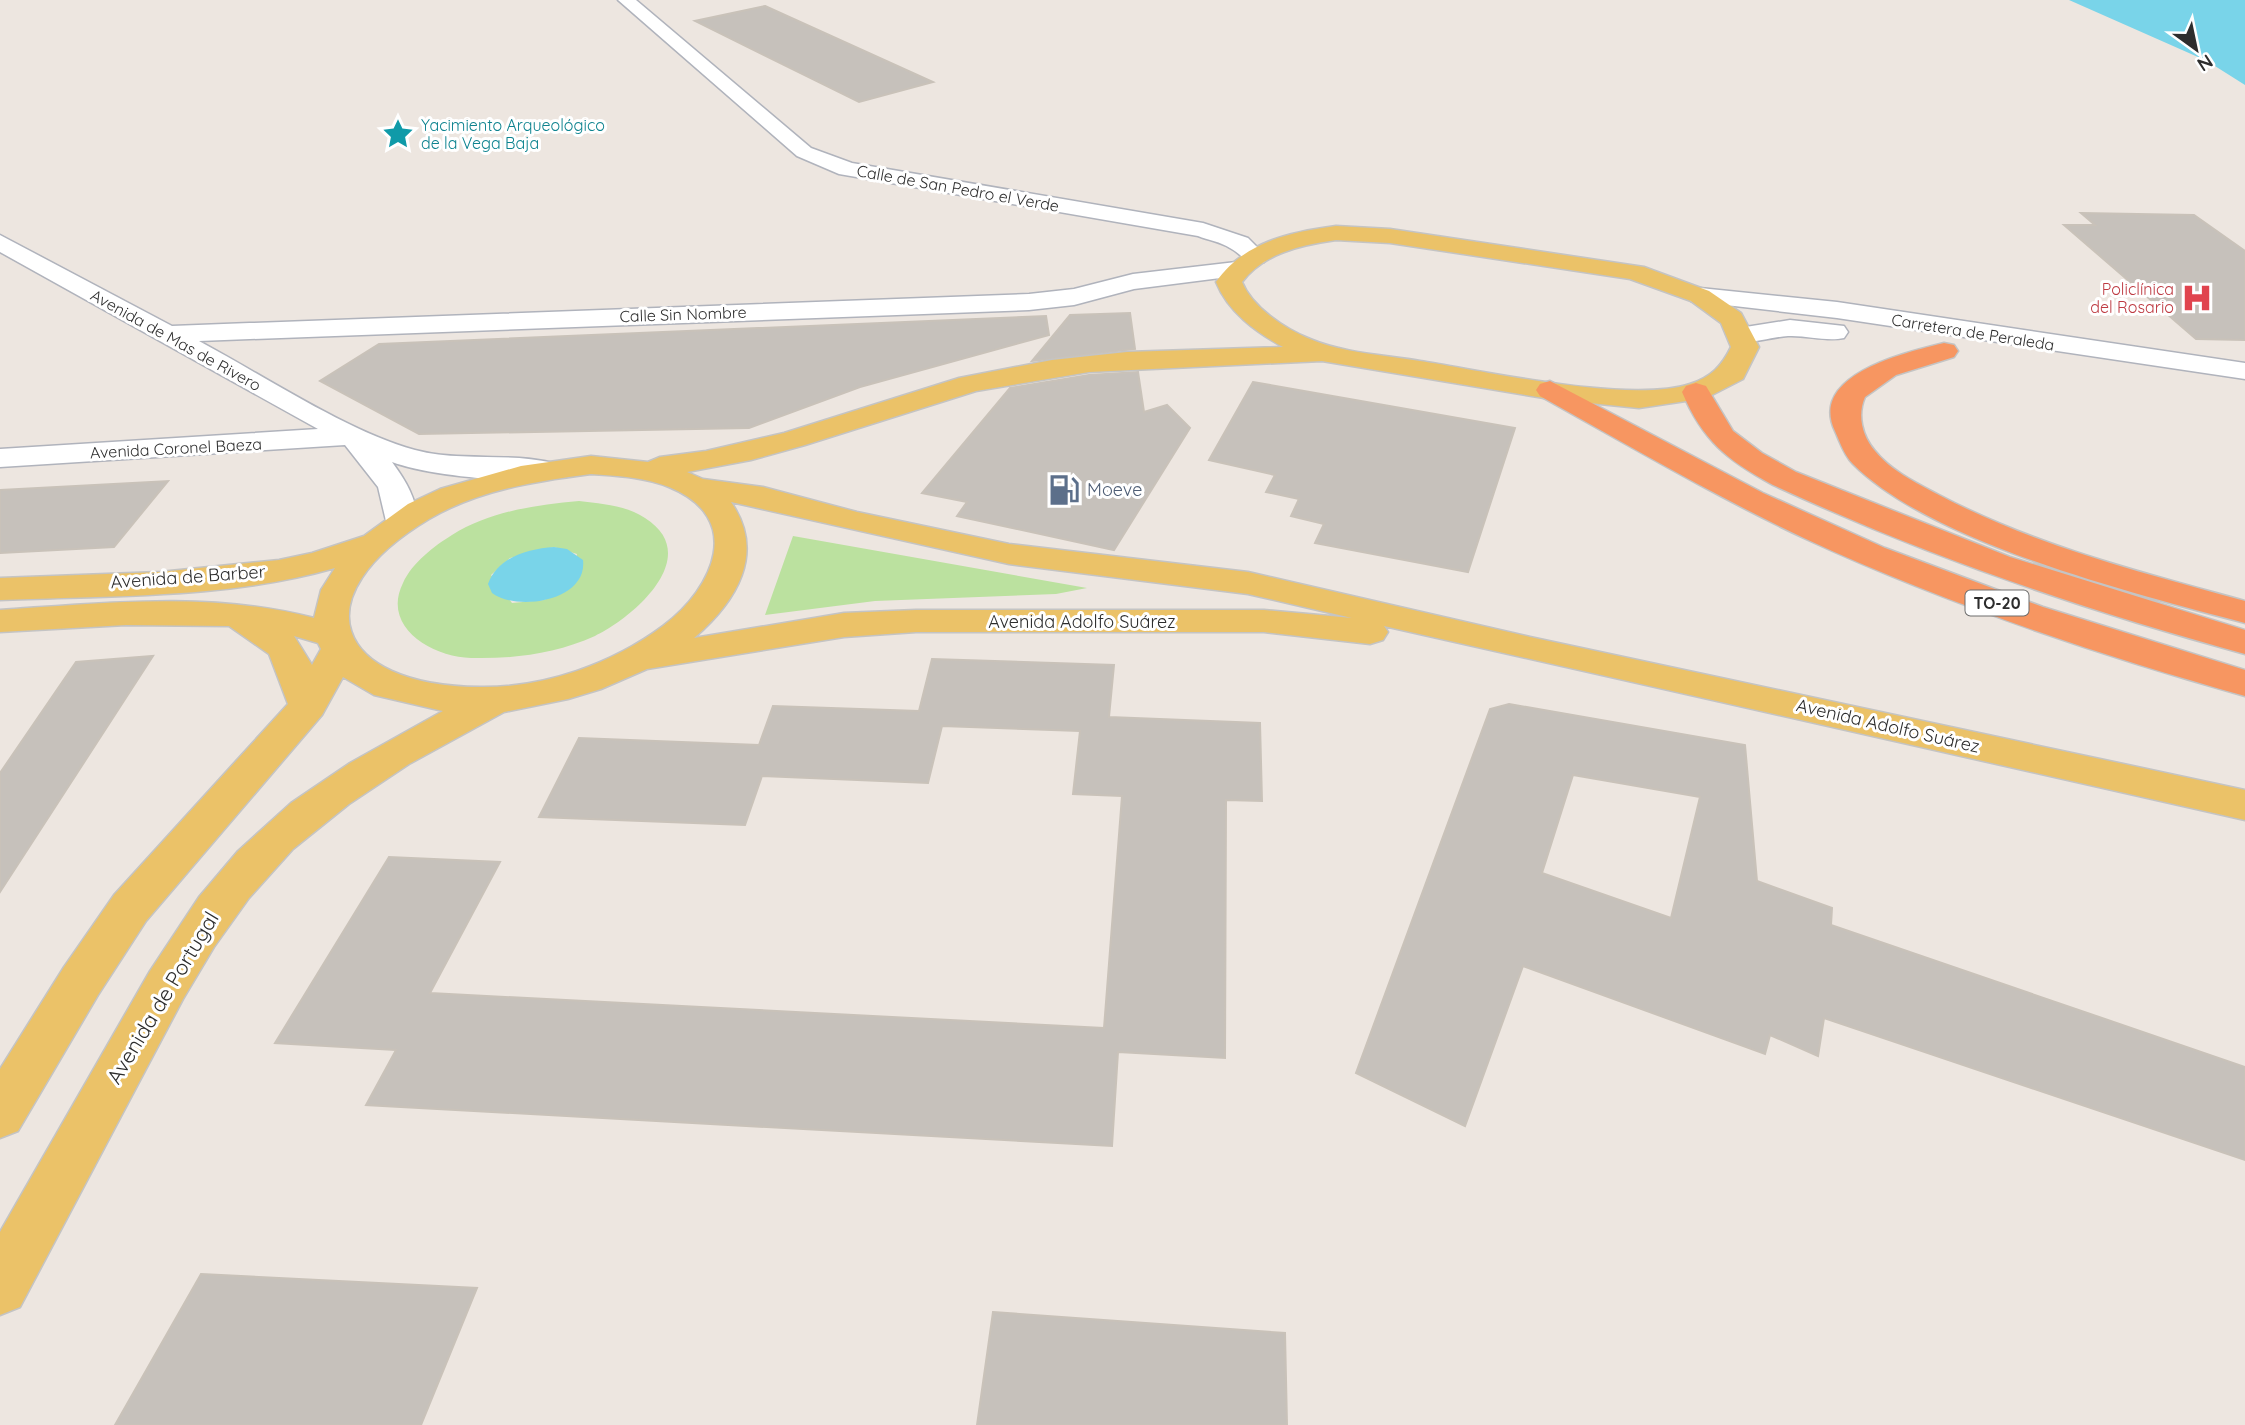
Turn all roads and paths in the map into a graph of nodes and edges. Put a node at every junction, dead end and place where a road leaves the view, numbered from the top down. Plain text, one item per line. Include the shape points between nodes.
1 (626, 0) edge
2 (0, 242) edge
3 (1246, 263) junction
4 (1700, 296) junction
5 (1261, 321) junction
6 (169, 334) junction
7 (1742, 334) junction
8 (1944, 351) junction
9 (1328, 354) junction
10 (1181, 358) junction
11 (2245, 371) edge
12 (1550, 390) junction
13 (1696, 392) junction
14 (2245, 395) edge
15 (865, 418) junction
16 (352, 436) junction
17 (0, 458) edge
18 (636, 468) junction
19 (542, 470) junction
20 (778, 480) junction
21 (695, 487) junction
22 (402, 522) junction
23 (731, 529) junction
24 (373, 544) junction
25 (0, 589) edge
26 (219, 612) junction
27 (2245, 612) edge
28 (0, 621) edge
29 (336, 642) junction
30 (2245, 642) edge
31 (1530, 649) junction
32 (637, 659) junction
33 (2245, 683) edge
34 (498, 699) junction
35 (308, 706) junction
36 (2245, 805) edge
37 (0, 1114) edge
38 (0, 1287) edge

1 - 3 street, Calle de San Pedro el Verde via 804,152 883,177 1203,230 1240,243
2 - 6 street, Avenida de Mas de Rivero
3 - 4 main road, Carretera de Peraleda via 1311,236 1390,236 1635,272
3 - 5 main road via 1229,282 1235,297
3 - 6 street, Calle Sin Nombre via 1029,302
4 - 7 main road, Carretera de Peraleda via 1732,319
4 - 11 street, Carretera de Peraleda via 1808,306
5 - 9 main road via 1300,345
5 - 10 main road via 1232,344
6 - 16 street, Avenida de Mas de Rivero
7 - 8 street, Carretera de Peraleda via 1790,328 1822,330
7 - 13 main road via 1745,347 1733,373
8 - 14 street, Carretera de Peraleda
8 - 27 highway via 1882,372 1866,380 1850,397 1847,432 1864,457 1892,483 1964,520 2054,557
9 - 10 main road
9 - 12 main road
10 - 15 main road via 1080,364 1013,374
12 - 13 main road via 1639,399
12 - 33 highway, TO-20 via 1822,533 2033,616
13 - 30 highway, TO-20 via 1721,436 1804,487 1944,546 2144,614
15 - 18 main road via 708,463
15 - 20 main road via 821,443
16 - 17 street, Avenida Coronel Baeza
16 - 19 street, Avenida de Mas de Rivero via 408,458 477,468
16 - 22 street, Avenida de Mas de Rivero via 384,471 402,508
18 - 19 main road via 591,465
18 - 21 main road
19 - 22 main road via 445,498
20 - 21 main road, Avenida Adolfo Suárez
20 - 23 main road
20 - 31 main road, Avenida Adolfo Suárez via 855,521 1009,554 1248,583
21 - 23 main road via 718,506
22 - 24 main road
23 - 32 main road via 733,554 724,580 705,608 676,635
24 - 25 main road, Avenida de Barber via 317,563 267,572
24 - 29 main road via 338,589 331,613
26 - 28 main road, Avenida de Barber
26 - 29 main road, Avenida de Barber via 264,617
26 - 35 main road via 259,628 287,647
29 - 34 main road via 361,673 397,690 444,700
29 - 35 main road
31 - 32 main road, Avenida Adolfo Suárez via 1264,621 916,621 844,625
31 - 36 main road, Avenida Adolfo Suárez
32 - 34 main road via 570,685
34 - 38 main road, Avenida de Portugal via 345,785 253,863 211,913 170,978
35 - 37 main road via 130,908

